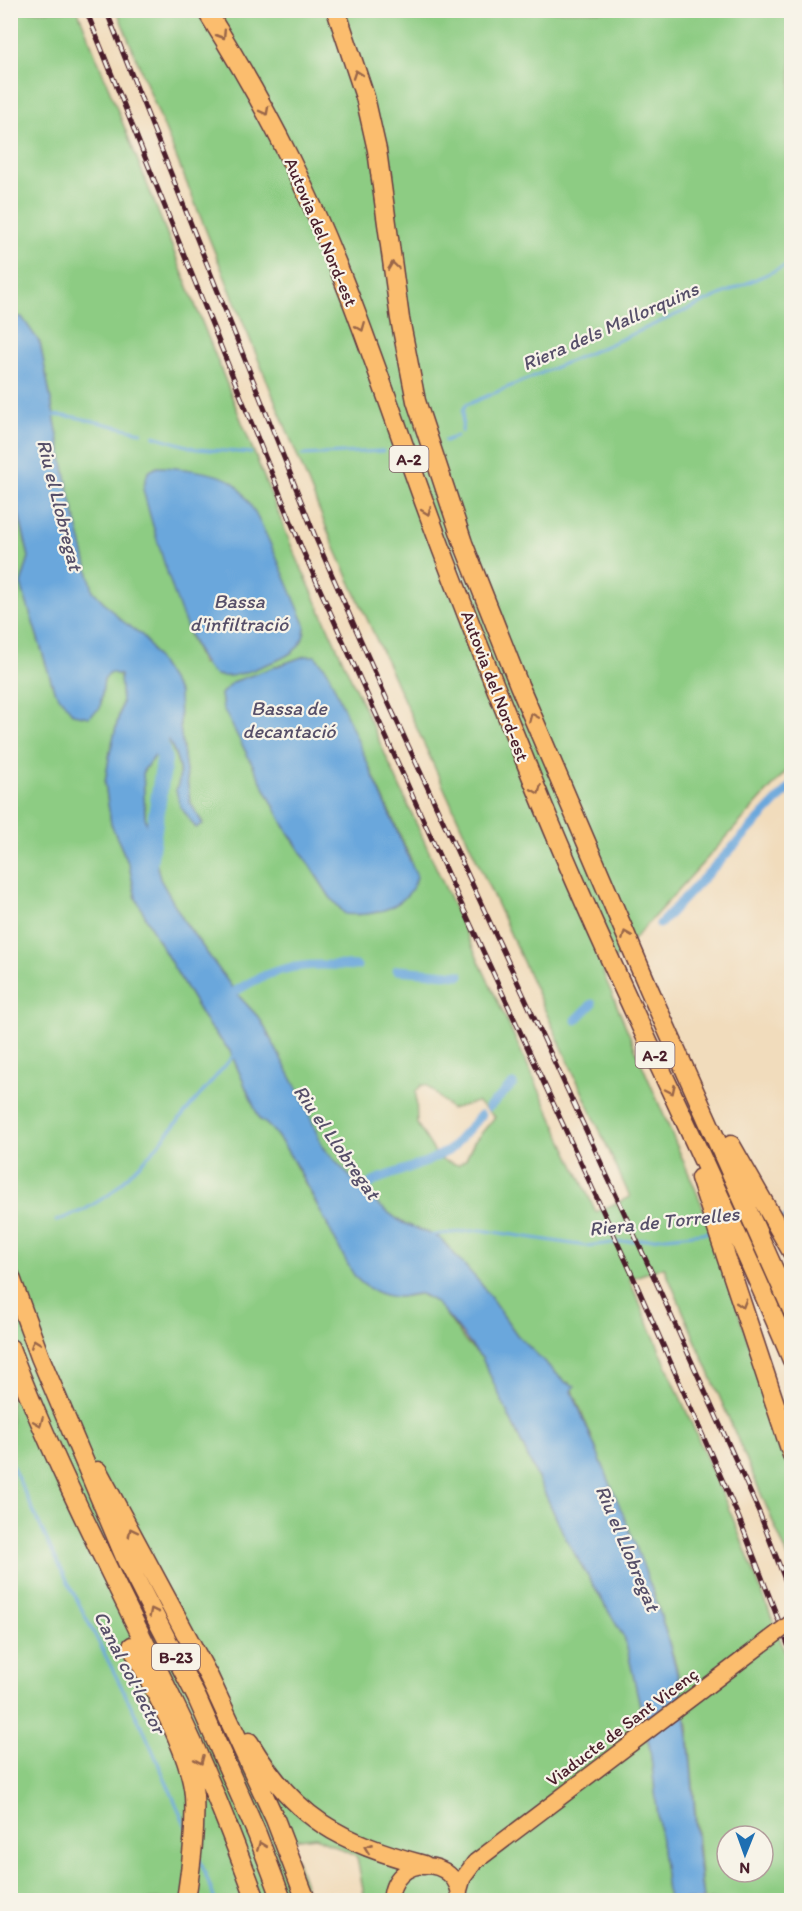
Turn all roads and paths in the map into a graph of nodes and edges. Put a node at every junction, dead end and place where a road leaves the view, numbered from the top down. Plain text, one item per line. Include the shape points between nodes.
1 (206, 10) edge
2 (336, 10) edge
3 (751, 1199) junction
4 (718, 1206) junction
5 (792, 1252) edge
6 (10, 1275) edge
7 (792, 1310) edge
8 (10, 1348) edge
9 (792, 1360) edge
10 (65, 1416) junction
11 (792, 1455) edge
12 (100, 1554) junction
13 (792, 1622) edge
14 (208, 1677) junction
15 (475, 1862) junction
16 (424, 1864) junction
17 (444, 1870) junction
18 (459, 1896) edge
19 (186, 1900) edge
20 (256, 1900) edge
21 (282, 1900) edge
22 (306, 1900) edge
23 (391, 1900) edge

1 -> 4 highway, Autovia del Nord-est / A-2 via 290,158 322,230 529,771 689,1130 690,1148
3 -> 2 highway, Autovia del Nord-est / A-2 via 649,989 463,543 416,401 404,344 377,150 365,97
3 - 5 highway
3 - 7 highway, Autovia del Nord-est / A-2 via 762,1240
4 - 9 highway via 743,1245
4 -> 11 highway via 724,1248
10 -> 6 highway, B-23
8 -> 12 highway, B-23 via 64,1480
14 -> 10 highway via 113,1496
21 -> 10 highway, B-23 via 197,1698 127,1562
12 - 19 highway via 118,1616 180,1747 194,1793
12 -> 20 highway, B-23 via 177,1709 232,1834
13 - 15 main road, Viaducte de Sant Vicenç, bridge
16 -> 14 highway via 345,1839 296,1804 275,1783
14 - 22 highway via 275,1819
15 - 17 main road
15 - 18 main road via 463,1878
16 - 17 main road
16 - 23 main road via 399,1877
17 - 18 main road via 453,1878

